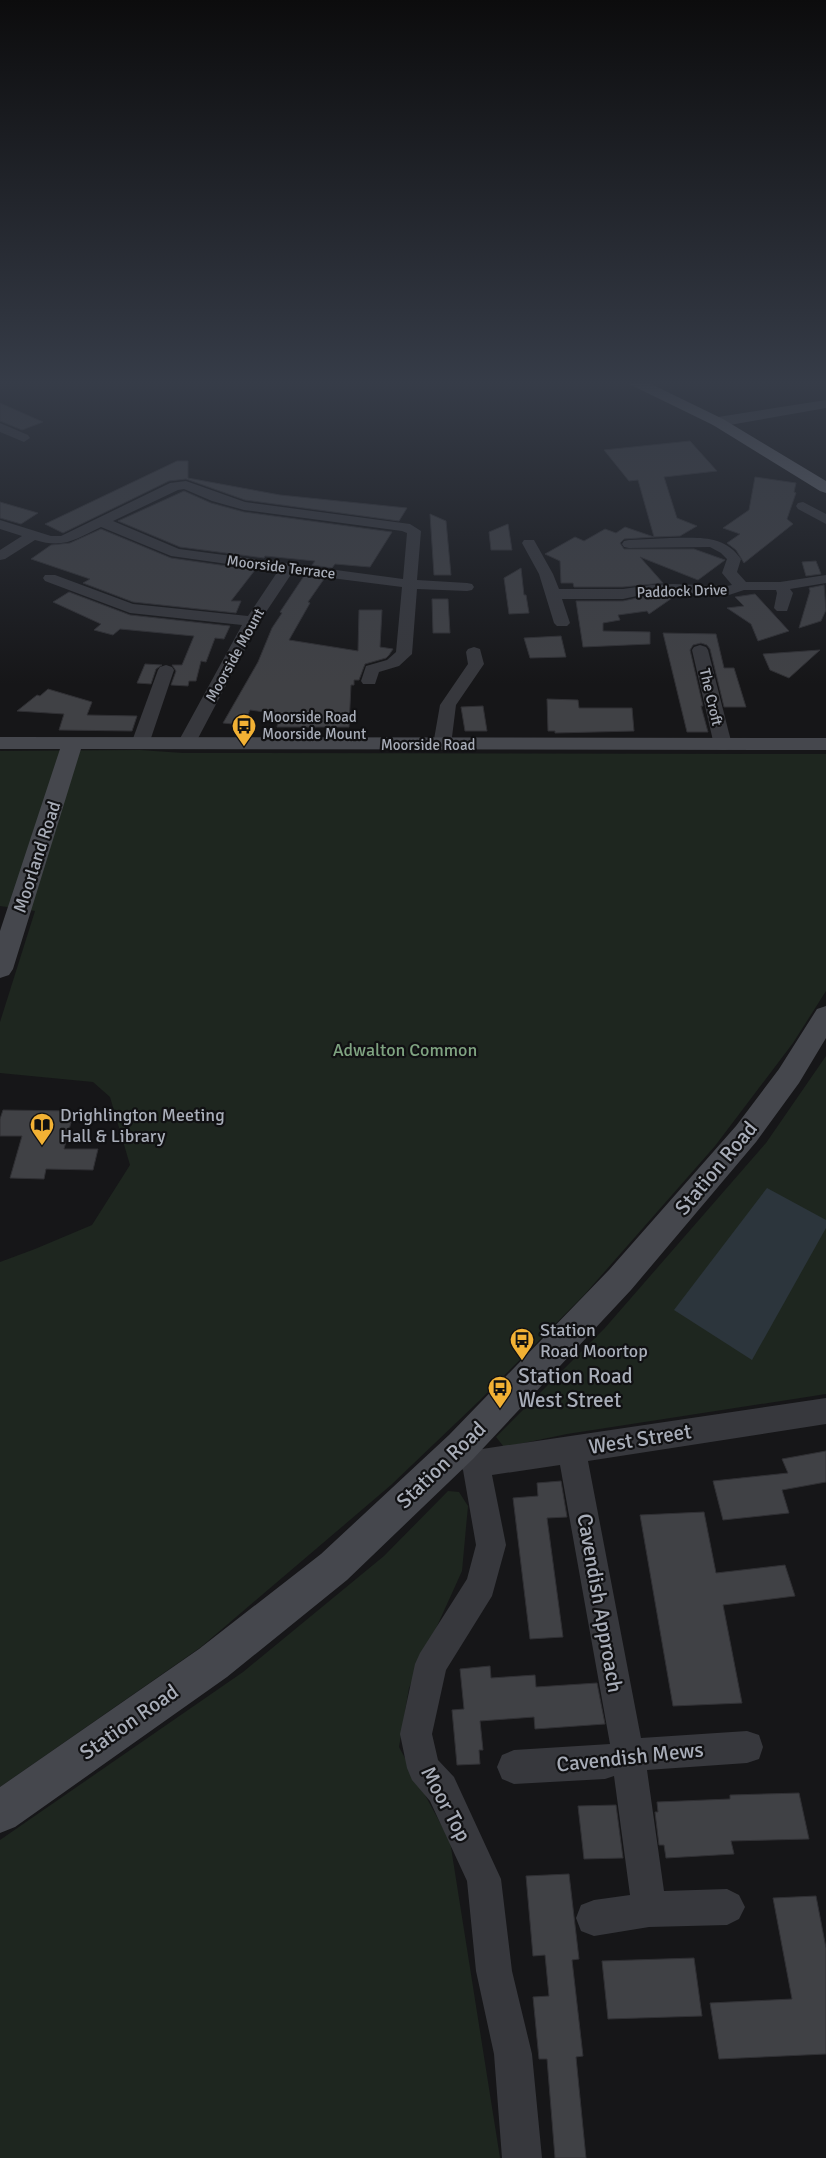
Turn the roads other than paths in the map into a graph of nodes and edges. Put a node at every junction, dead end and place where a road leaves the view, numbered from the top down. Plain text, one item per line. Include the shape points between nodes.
1 (803, 506) dead end
2 (826, 520) edge
3 (102, 522) junction
4 (0, 524) edge
5 (32, 535) junction
6 (529, 543) dead end
7 (630, 544) dead end
8 (0, 556) edge
9 (287, 569) junction
10 (50, 578) dead end
11 (826, 579) edge
12 (410, 584) junction
13 (742, 586) junction
14 (780, 586) junction
15 (467, 587) dead end
16 (553, 594) junction
17 (782, 608) dead end
18 (252, 621) junction
19 (562, 623) dead end
20 (700, 650) dead end
21 (474, 652) dead end
22 (166, 670) dead end
23 (369, 681) dead end
24 (0, 744) edge
25 (72, 744) junction
26 (140, 744) junction
27 (186, 744) junction
28 (826, 744) edge
29 (442, 745) junction
30 (722, 745) junction
31 (0, 969) edge
32 (826, 1016) edge
33 (826, 1411) edge
34 (572, 1450) junction
35 (469, 1456) junction
36 (747, 1747) dead end
37 (628, 1755) junction
38 (514, 1767) dead end
39 (0, 1812) edge
40 (727, 1907) dead end
41 (649, 1909) junction
42 (594, 1918) dead end
43 (522, 2158) edge

1 - 2 street
3 - 5 street via 63,540
3 - 9 street, Moorside Terrace via 176,554
3 - 12 street via 175,486 186,485 244,506 405,527 414,531
4 - 5 street
5 - 8 street
6 - 16 street
7 - 13 street via 717,540 734,559 729,573
9 - 12 street, Moorside Terrace
9 - 18 street, Moorside Mount
10 - 18 street via 130,608
11 - 14 street, Paddock Drive
12 - 15 street, Moorside Terrace
12 - 23 street via 404,654 393,663 372,669
13 - 14 street, Paddock Drive
13 - 16 street, Paddock Drive via 729,591 673,588 624,594
14 - 17 street via 785,593
16 - 19 street
18 - 27 street, Moorside Mount
20 - 30 street, The Croft
21 - 29 street via 476,664 448,705
22 - 26 street
24 - 25 street, Moorside Road
25 - 26 street, Moorside Road
25 - 31 street, Moorland Road
26 - 27 street, Moorside Road
27 - 29 street, Moorside Road
28 - 30 street, Moorside Road
29 - 30 street, Moorside Road
32 - 35 street, Station Road via 789,1076 746,1134
33 - 34 street, West Street
34 - 35 street, West Street
34 - 37 street, Cavendish Approach
35 - 39 street, Station Road via 213,1663
35 - 43 street, Moor Top via 491,1545 481,1585 431,1664 416,1734 424,1768 442,1789 484,1879 494,1971 513,2054
36 - 37 street, Cavendish Mews
37 - 38 street, Cavendish Mews via 605,1762
37 - 41 street, Cavendish Approach
40 - 41 street
41 - 42 street

